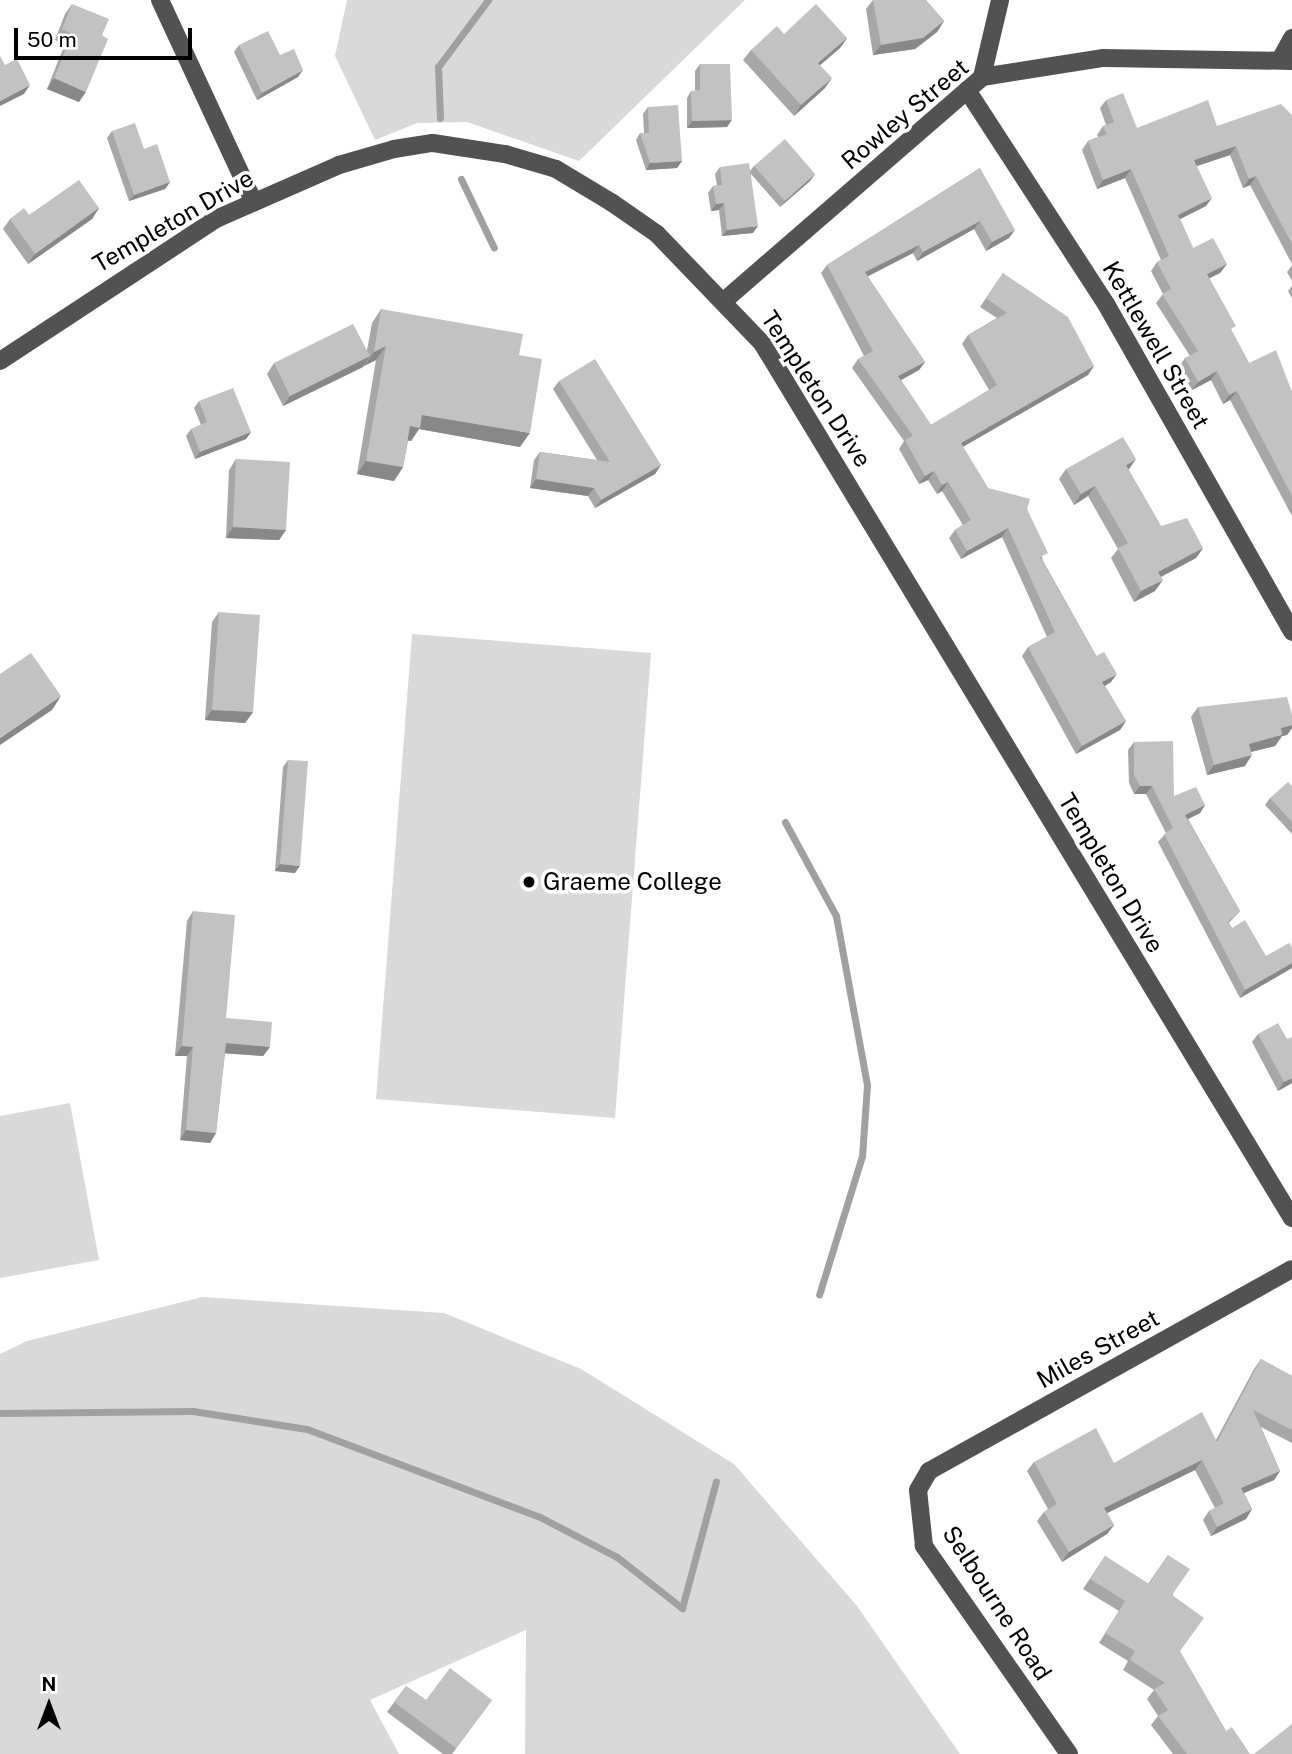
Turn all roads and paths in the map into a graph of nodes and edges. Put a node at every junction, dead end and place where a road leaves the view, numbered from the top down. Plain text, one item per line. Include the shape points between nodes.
1 (160, 0) edge
2 (1000, 0) edge
3 (1292, 38) edge
4 (1287, 60) edge
5 (982, 77) junction
6 (967, 90) junction
7 (253, 200) junction
8 (725, 300) junction
9 (0, 361) edge
10 (1292, 632) edge
11 (1292, 1218) edge
12 (1292, 1269) edge
13 (929, 1471) joint
14 (1069, 1754) edge

1 - 7 street
2 - 5 street
3 - 4 street
4 - 5 street, Rowley Street via 1104,58
5 - 6 street, Rowley Street
6 - 8 street, Rowley Street
6 - 10 street, Kettlewell Street via 1106,304
7 - 8 street, Templeton Drive via 394,149 471,146 556,169 611,202 657,234
7 - 9 street, Templeton Drive via 83,301
8 - 11 street, Templeton Drive via 762,343 823,440
12 - 13 street, Miles Street
13 - 14 street, Selbourne Road via 916,1511 924,1546

